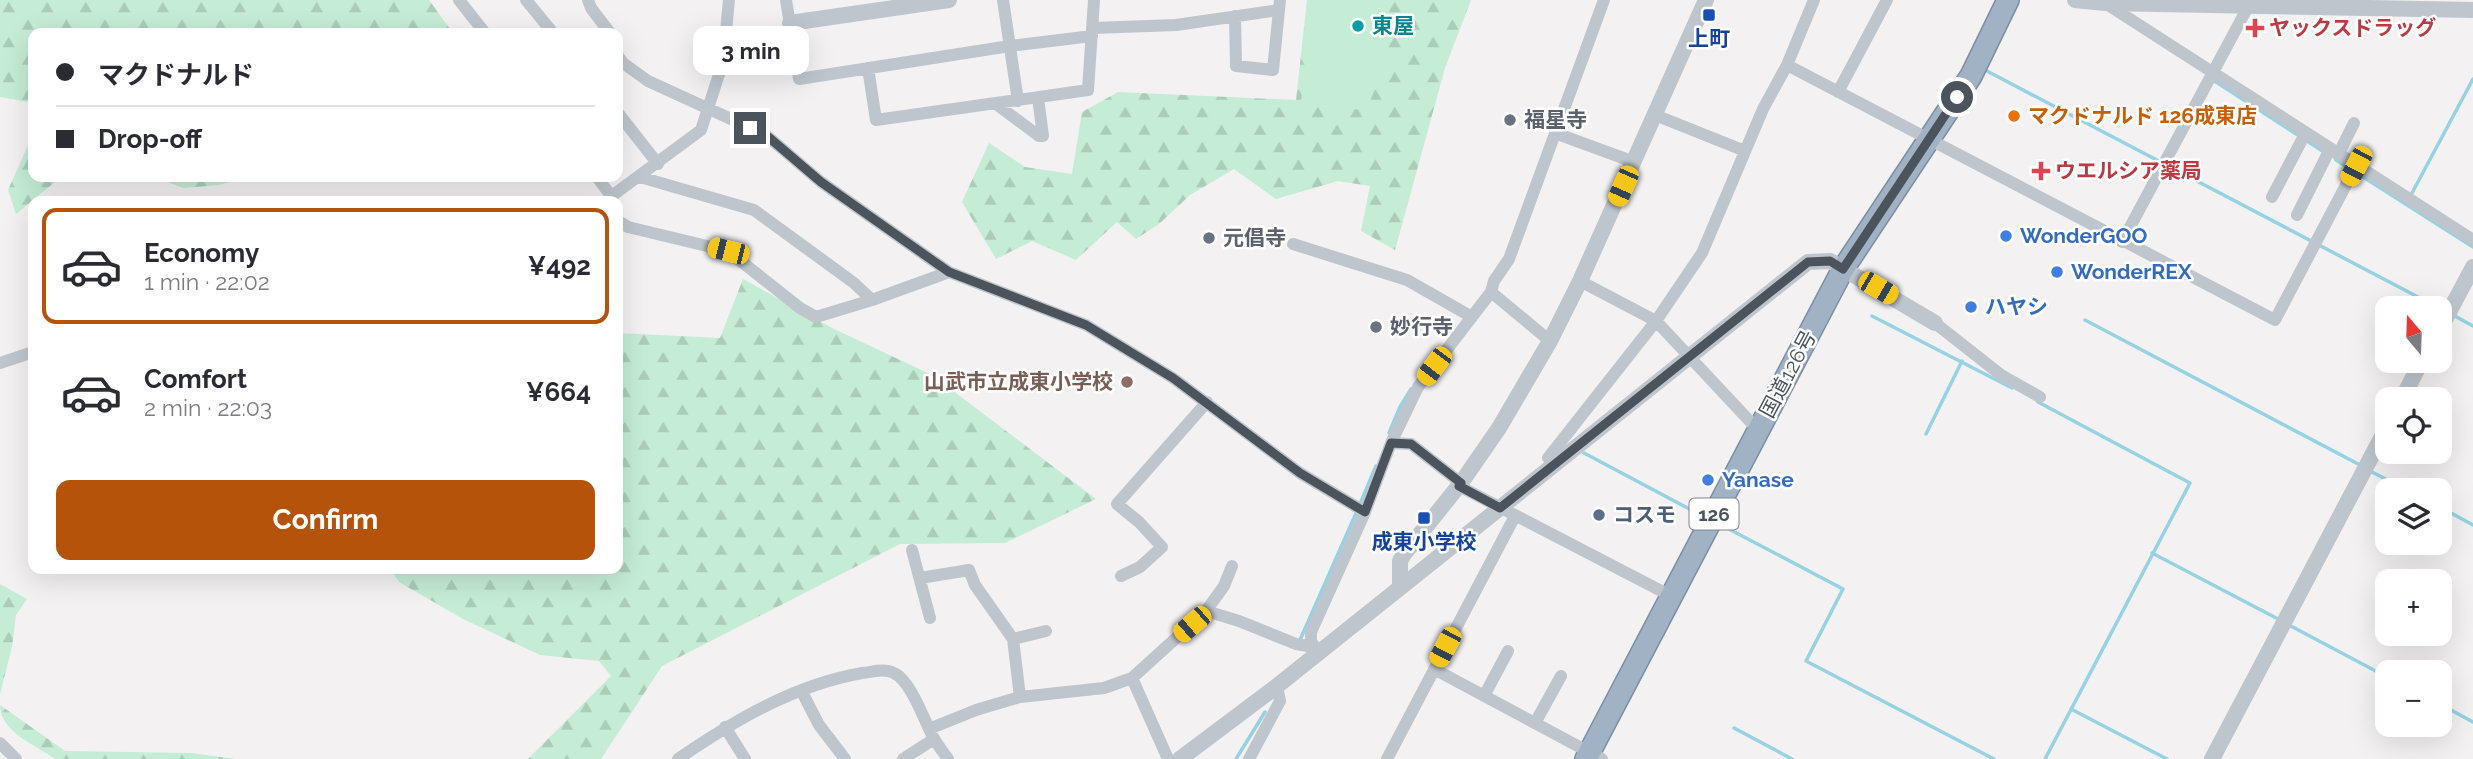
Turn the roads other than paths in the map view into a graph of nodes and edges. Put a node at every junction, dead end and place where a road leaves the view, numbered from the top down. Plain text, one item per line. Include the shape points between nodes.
1 (459, 0) edge
2 (526, 0) edge
3 (588, 0) edge
4 (729, 0) edge
5 (786, 0) edge
6 (949, 0) edge
7 (1003, 0) edge
8 (1094, 0) edge
9 (1604, 0) edge
10 (1706, 0) edge
11 (1814, 0) edge
12 (1887, 0) edge
13 (2008, 0) edge
14 (2075, 0) edge
15 (2223, 2) edge
16 (2105, 3) junction
17 (1279, 5) edge
18 (2249, 5) junction
19 (2473, 10) edge
20 (1235, 16) junction
21 (790, 23) junction
22 (481, 28) edge
23 (549, 28) edge
24 (606, 28) edge
25 (1092, 32) junction
26 (1010, 46) junction
27 (623, 63) edge
28 (1787, 65) junction
29 (868, 68) junction
30 (2212, 72) junction
31 (1838, 92) junction
32 (1038, 98) junction
33 (1018, 101) junction
34 (996, 104) junction
35 (707, 108) junction
36 (1655, 115) junction
37 (623, 119) edge
38 (2354, 123) dead end
39 (1558, 134) junction
40 (2305, 134) junction
41 (1930, 140) junction
42 (1745, 151) junction
43 (2334, 152) junction
44 (1634, 162) junction
45 (658, 164) junction
46 (2356, 166) junction
47 (640, 177) junction
48 (611, 196) edge
49 (2272, 197) dead end
50 (2297, 215) dead end
51 (623, 224) edge
52 (2473, 240) edge
53 (2122, 242) junction
54 (1293, 244) dead end
55 (2473, 267) edge
56 (1843, 269) junction
57 (949, 272) junction
58 (1580, 281) junction
59 (1492, 288) junction
60 (872, 300) junction
61 (2452, 306) edge
62 (1472, 317) junction
63 (1656, 321) junction
64 (1934, 323) joint
65 (1550, 341) junction
66 (28, 354) edge
67 (1688, 357) junction
68 (0, 363) edge
69 (2040, 397) dead end
70 (1207, 402) junction
71 (1758, 430) junction
72 (1391, 443) junction
73 (2375, 450) edge
74 (1555, 464) junction
75 (1460, 485) junction
76 (1361, 509) junction
77 (1507, 512) junction
78 (912, 550) dead end
79 (1232, 566) dead end
80 (1121, 576) dead end
81 (920, 578) junction
82 (1400, 587) junction
83 (1671, 596) junction
84 (1206, 611) junction
85 (930, 618) dead end
86 (1046, 631) dead end
87 (1013, 639) junction
88 (1316, 650) junction
89 (1508, 651) dead end
90 (1434, 669) junction
91 (1561, 676) dead end
92 (1132, 678) junction
93 (1277, 686) junction
94 (801, 690) junction
95 (1484, 696) junction
96 (1020, 698) junction
97 (1535, 723) junction
98 (725, 727) junction
99 (932, 734) junction
100 (0, 743) edge
101 (9, 757) edge
102 (1593, 757) edge
103 (843, 758) edge
104 (678, 759) edge
105 (745, 759) edge
106 (903, 759) edge
107 (948, 759) edge
108 (1168, 759) edge
109 (1180, 759) edge
110 (1249, 759) edge
111 (1387, 759) edge
112 (2212, 759) edge

1 - 22 street
2 - 23 street
3 - 24 street
4 - 35 street via 723,62
5 - 21 street
6 - 21 street
7 - 26 street
8 - 25 street
9 - 39 street
10 - 36 street
11 - 28 street
12 - 31 street
13 - 41 highway, 国道126号 / 126 via 1978,65
14 - 16 street
15 - 16 street
15 - 18 street
16 - 30 street
17 - 20 street
17 - 20 street via 1273,69 1236,66
18 - 19 street
18 - 30 street
20 - 25 street
21 - 29 street via 799,79
25 - 26 street
25 - 32 street via 1088,90
26 - 29 street
26 - 33 street
27 - 35 street via 648,81
28 - 31 street
28 - 42 street
29 - 34 street via 877,120
30 - 40 street
30 - 53 street
31 - 41 street
32 - 33 street
32 - 34 street via 1043,136
33 - 34 street
35 - 45 street via 701,130
35 - 57 street via 766,135 821,182
36 - 42 street
36 - 44 street
37 - 45 street
38 - 43 street
39 - 44 street
39 - 59 street via 1509,259
40 - 43 street
40 - 49 street
41 - 53 street
41 - 56 highway, 国道126号 / 126
42 - 63 street via 1702,253
43 - 46 street
43 - 50 street
44 - 58 street
45 - 47 street
46 - 52 street
46 - 53 street via 2275,320
47 - 48 street
47 - 60 street via 754,210
51 - 60 street via 728,251 816,317
54 - 62 street via 1407,280
55 - 61 street
56 - 64 street
56 - 67 street via 1830,261 1808,262
56 - 71 highway, 国道126号 / 126
57 - 60 street
57 - 70 street via 1086,325
58 - 63 street
58 - 65 street
59 - 62 street
59 - 65 street
62 - 72 street via 1418,387
63 - 67 street
63 - 74 street via 1548,458
64 - 69 street via 2001,375
65 - 75 street
66 - 68 street
67 - 71 street
67 - 74 street
70 - 76 street via 1300,473
70 - 80 street via 1117,504 1161,547 1140,567
71 - 83 highway, 国道126号 / 126
72 - 75 street via 1411,444
72 - 76 street
73 - 112 street
74 - 77 street
75 - 77 street
75 - 82 street via 1404,554
76 - 88 street via 1311,632
77 - 82 street
77 - 83 street
77 - 90 street
78 - 81 street
79 - 84 street
81 - 85 street
81 - 87 street via 969,570
82 - 88 street
83 - 102 highway, 国道126号 / 126
84 - 88 street
84 - 92 street
86 - 87 street
87 - 96 street
88 - 93 street
89 - 95 street
90 - 95 street
90 - 111 street
91 - 97 street
92 - 96 street via 1104,688
92 - 108 street
93 - 109 street
93 - 110 street via 1280,701
94 - 98 street
94 - 99 street via 857,674 895,673
94 - 103 street
95 - 97 street
96 - 99 street via 976,710
97 - 102 street
98 - 104 street
98 - 105 street
99 - 106 street
99 - 107 street
100 - 101 street

